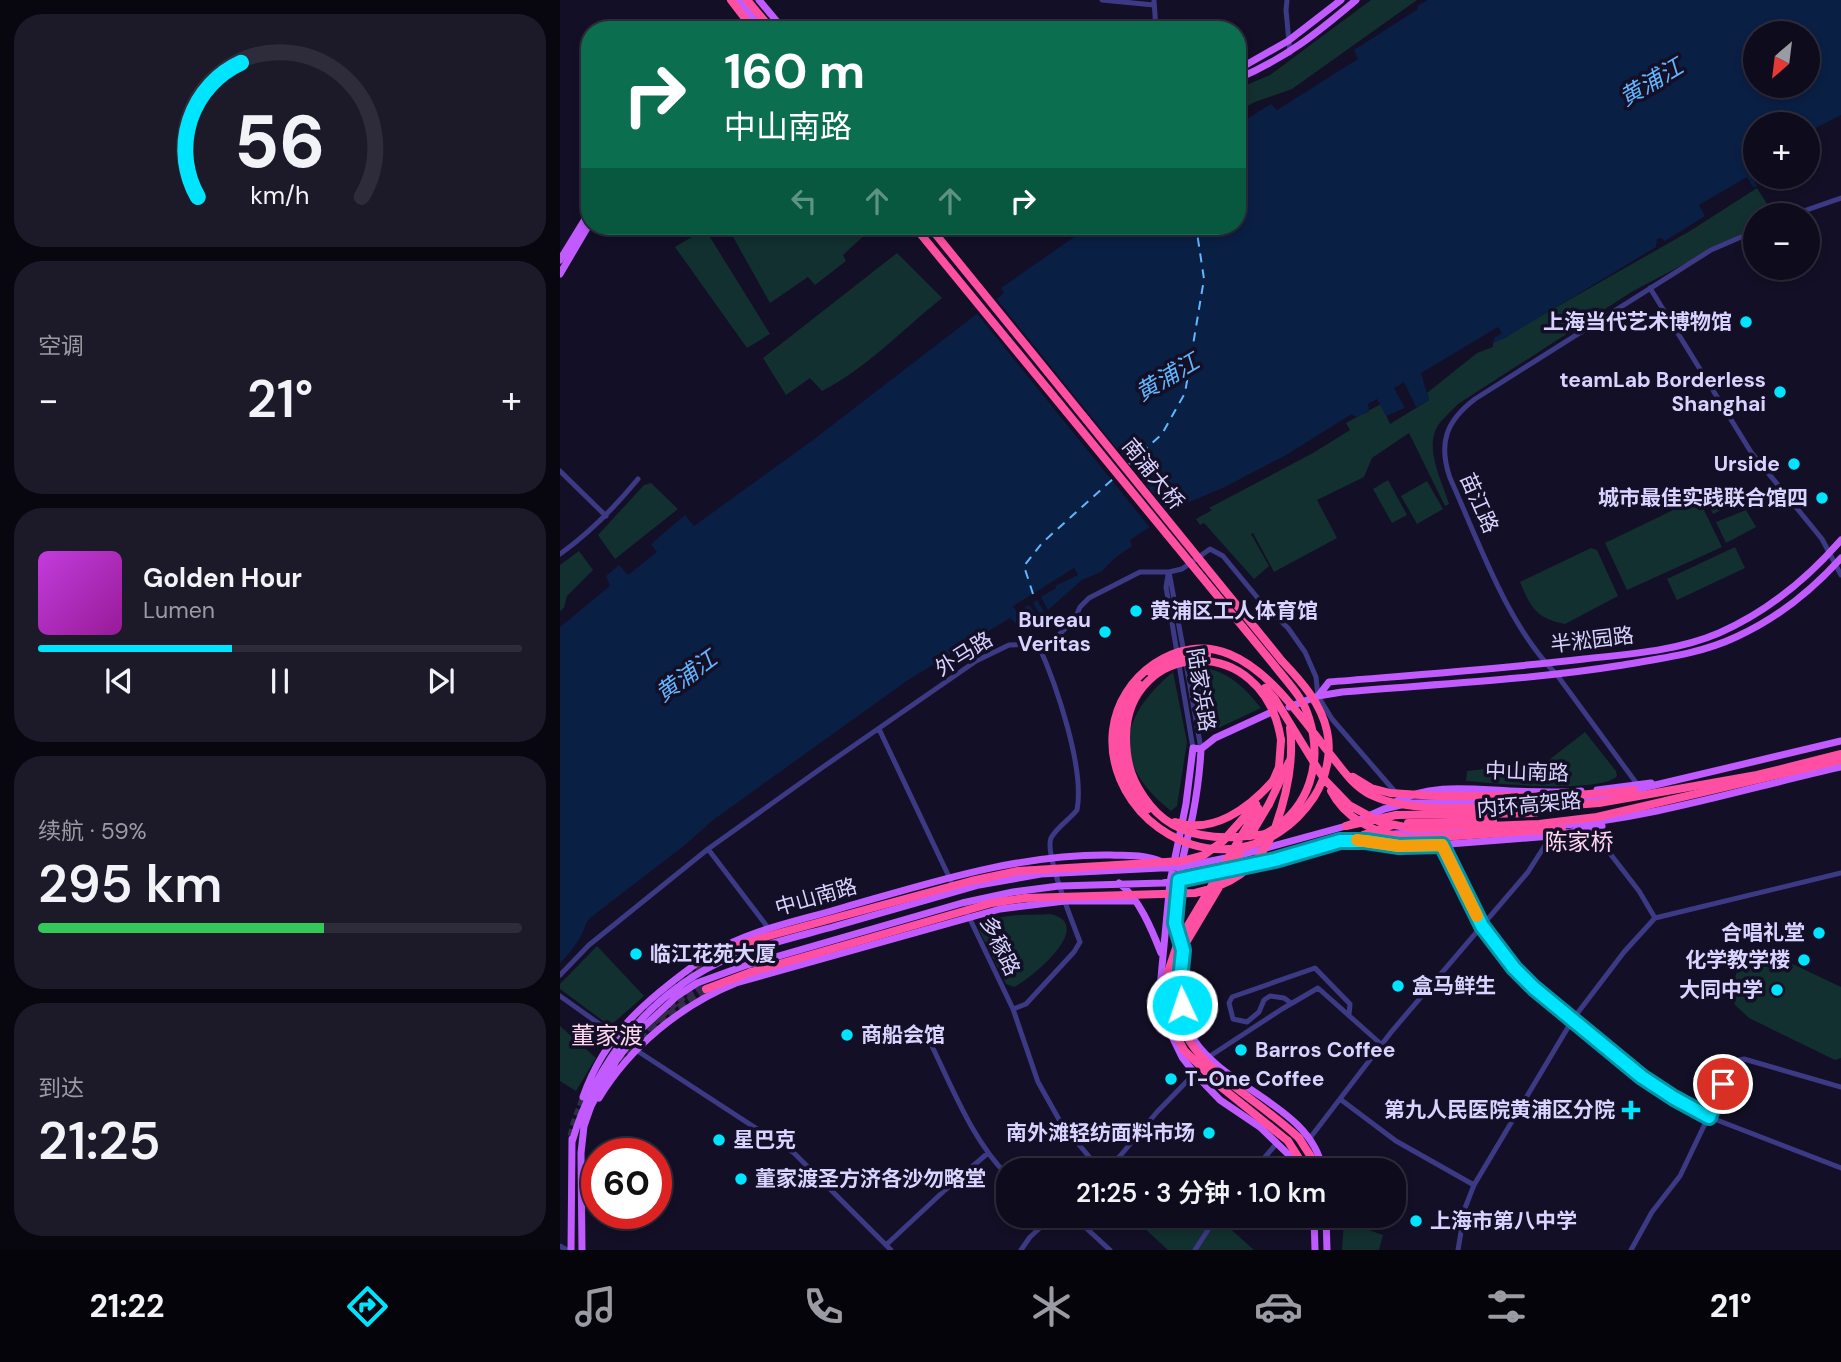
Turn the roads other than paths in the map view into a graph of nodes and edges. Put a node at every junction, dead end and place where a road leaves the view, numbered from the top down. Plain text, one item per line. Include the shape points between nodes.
1 (731, 0) edge
2 (739, 0) edge
3 (1102, 0) edge
4 (1287, 0) edge
5 (1341, 0) edge
6 (1356, 0) edge
7 (752, 2) edge
8 (1154, 2) edge
9 (747, 21) edge
10 (755, 21) edge
11 (766, 21) edge
12 (774, 21) edge
13 (1155, 21) edge
14 (1288, 41) junction
15 (1290, 52) junction
16 (1246, 64) edge
17 (1246, 75) edge
18 (1841, 198) edge
19 (1820, 205) edge
20 (581, 226) edge
21 (583, 235) edge
22 (921, 235) edge
23 (936, 235) edge
24 (1743, 236) edge
25 (560, 260) edge
26 (560, 274) edge
27 (1650, 288) junction
28 (560, 471) edge
29 (638, 479) dead end
30 (606, 516) junction
31 (1841, 540) edge
32 (1830, 553) junction
33 (560, 554) edge
34 (1838, 561) edge
35 (1169, 572) junction
36 (1841, 575) edge
37 (1038, 644) junction
38 (1546, 664) junction
39 (1558, 675) junction
40 (1273, 686) junction
41 (1318, 696) junction
42 (879, 729) junction
43 (1841, 741) edge
44 (1197, 749) junction
45 (1841, 754) edge
46 (1290, 758) junction
47 (1333, 758) junction
48 (1841, 760) edge
49 (1841, 768) edge
50 (1324, 779) junction
51 (1273, 781) junction
52 (1636, 787) junction
53 (1402, 799) junction
54 (1440, 802) junction
55 (1579, 806) junction
56 (1449, 808) joint
57 (1384, 809) junction
58 (1193, 814) junction
59 (1642, 814) junction
60 (1407, 819) junction
61 (1583, 819) junction
62 (1598, 823) junction
63 (1346, 826) junction
64 (1591, 829) junction
65 (1562, 830) joint
66 (1363, 835) junction
67 (1551, 836) junction
68 (1340, 841) junction
69 (1442, 845) junction
70 (708, 849) junction
71 (1199, 856) junction
72 (1052, 858) junction
73 (1225, 858) junction
74 (1176, 867) junction
75 (1055, 873) junction
76 (1841, 873) edge
77 (950, 877) junction
78 (1179, 880) junction
79 (1170, 882) junction
80 (1118, 883) junction
81 (1059, 887) junction
82 (957, 892) junction
83 (1065, 901) junction
84 (1134, 901) junction
85 (962, 903) junction
86 (968, 916) junction
87 (1655, 918) junction
88 (1482, 926) junction
89 (767, 933) junction
90 (777, 942) junction
91 (1162, 957) junction
92 (697, 963) joint
93 (707, 963) joint
94 (731, 970) junction
95 (560, 975) edge
96 (708, 988) junction
97 (560, 996) edge
98 (1291, 1003) junction
99 (1013, 1009) junction
100 (1349, 1015) junction
101 (1573, 1019) junction
102 (615, 1035) junction
103 (928, 1038) dead end
104 (625, 1042) junction
105 (1382, 1045) junction
106 (636, 1050) junction
107 (1209, 1057) junction
108 (1195, 1074) junction
109 (1841, 1087) edge
110 (1340, 1099) junction
111 (1709, 1117) junction
112 (584, 1126) junction
113 (1310, 1138) junction
114 (572, 1142) junction
115 (1276, 1143) junction
116 (988, 1153) junction
117 (1091, 1158) edge
118 (1118, 1158) edge
119 (1264, 1158) edge
120 (1292, 1158) edge
121 (1299, 1158) edge
122 (1312, 1158) edge
123 (1321, 1158) edge
124 (996, 1162) edge
125 (1841, 1168) edge
126 (1474, 1185) junction
127 (1039, 1228) edge
128 (1086, 1228) edge
129 (1209, 1228) edge
130 (1314, 1228) edge
131 (1326, 1228) edge
132 (560, 1246) edge
133 (888, 1248) edge
134 (569, 1250) edge
135 (582, 1250) edge
136 (1021, 1250) edge
137 (1110, 1250) edge
138 (1195, 1250) edge
139 (1315, 1250) edge
140 (1327, 1250) edge
141 (1458, 1250) edge
142 (1630, 1250) edge

1 - 9 highway
2 - 10 main road
3 - 8 street
4 - 14 street
5 - 14 main road
6 - 15 main road
7 - 11 highway
7 - 12 main road
8 - 13 street
14 - 15 street
14 - 16 main road
15 - 17 main road
18 - 19 street
20 - 25 main road
21 - 26 main road
22 - 51 highway, 南浦大桥, bridge via 1274,665 1309,717 1315,753 1310,786 1290,814 1266,834 1226,838 1187,831 1154,810 1139,792 1126,755 1130,711 1153,678 1179,664 1199,660 1233,667 1250,678 1271,704 1281,740
23 - 40 highway, 南浦大桥, bridge via 1320,710 1327,731 1326,769 1306,809 1279,833 1242,848 1204,848 1172,836 1141,813 1120,781 1113,746 1119,708 1136,680 1166,656 1199,649 1243,661
24 - 27 street, 苗江路 via 1711,250
27 - 32 street via 1751,452
27 - 38 street, 苗江路 via 1475,400 1457,414 1447,435 1445,462 1450,478 1516,620
28 - 30 street
29 - 30 street
30 - 33 street
31 - 32 main road, 半淞园路
32 - 34 street
32 - 38 main road, 半淞园路 via 1772,604 1718,634 1643,652
34 - 36 street
34 - 39 main road, 半淞园路 via 1779,613 1737,637 1697,652
35 - 37 street, 外马路 via 1131,575 1089,598 1069,626
35 - 41 street, 外马路 via 1182,569 1207,550 1223,555 1305,652
35 - 44 street, 陆家浜路 via 1166,587
37 - 42 street, 外马路 via 1009,645 976,662
37 - 72 street via 1070,736 1077,783 1077,810 1052,836
38 - 39 street, 苗江路
38 - 41 main road, 半淞园路 via 1329,682
39 - 41 main road, 半淞园路
39 - 52 street, 苗江路
40 - 46 highway, bridge via 1290,726
40 - 47 highway, 南浦大桥, bridge
41 - 44 main road, 半淞园路 via 1230,730
41 - 53 street, 外马路 via 1344,734
42 - 70 street, 外马路
42 - 77 street, 多稼路
43 - 52 main road, 中山南路
44 - 58 main road, 陆家浜路
44 - 74 main road, 陆家浜路
45 - 55 highway, 内环高架路, bridge via 1757,775
46 - 96 highway, bridge via 1281,812 1268,844 1249,869 1225,885 1195,893 992,903
46 - 122 highway, bridge via 1274,796 1184,946 1176,988 1177,1013 1186,1038 1203,1062 1279,1120
47 - 52 highway, bridge via 1361,782 1390,793 1567,796
47 - 56 highway, 南浦大桥, bridge via 1355,785 1378,798
48 - 61 highway, 内环高架路, bridge
49 - 59 main road, 中山南路
50 - 51 highway, 内环高架路, bridge via 1275,699 1234,662 1212,655 1170,661 1152,672 1130,698 1119,736 1120,757 1138,800 1156,816 1180,824 1212,823 1256,800
50 - 61 highway, 内环高架路, bridge via 1349,805 1395,827 1442,829
50 - 65 highway, bridge via 1346,811 1377,832 1394,836 1411,839
51 - 89 highway, bridge via 1223,841 1204,855 1182,861 1044,867 1008,873
51 - 121 highway, bridge via 1178,942 1167,992 1171,1024 1184,1050 1221,1087 1289,1141
52 - 53 main road, 中山南路 via 1577,791 1450,788
52 - 54 main road, 中山南路 via 1561,802
53 - 54 main road
53 - 57 main road, 中山南路
54 - 57 main road, 中山南路
55 - 56 highway, 内环高架路
55 - 60 highway via 1520,814
57 - 63 main road, 中山南路
58 - 71 main road
58 - 74 main road, 陆家浜路
59 - 62 main road, 中山南路
59 - 64 main road, 中山南路
60 - 61 highway, bridge
60 - 63 highway via 1381,817
60 - 66 highway
62 - 65 main road
62 - 66 main road, 中山南路
63 - 73 main road, 中山南路
64 - 67 main road, 中山南路
64 - 87 street
66 - 68 main road, 中山南路
67 - 69 main road, 中山南路
67 - 88 street via 1528,872
68 - 69 main road, 中山南路
68 - 78 main road, 中山南路
69 - 88 street
70 - 89 street
70 - 95 street, 外马路 via 599,937
71 - 73 main road
71 - 74 main road
72 - 74 main road, 中山南路 via 1144,856
72 - 75 street
72 - 77 main road, 中山南路
73 - 74 main road, 中山南路
74 - 75 main road, 中山南路
74 - 78 main road, 陆家浜路
74 - 79 main road, 陆家浜路
75 - 81 street
75 - 82 main road, 中山南路
76 - 87 street
77 - 82 street, 多稼路
77 - 89 main road, 中山南路
78 - 79 main road, 中山南路
78 - 107 main road, 陆家浜路 via 1175,923 1183,950 1179,991 1184,1020
79 - 80 main road, 中山南路
79 - 91 main road, 陆家浜路
80 - 81 main road, 中山南路
80 - 84 main road
81 - 83 street
81 - 85 main road, 中山南路
82 - 85 street, 多稼路
82 - 90 main road, 中山南路
83 - 84 main road, 中山南路
83 - 86 main road, 中山南路
83 - 99 street via 1080,942 1026,1004
84 - 91 main road
85 - 86 street, 多稼路
85 - 94 main road, 中山南路
86 - 96 main road, 中山南路
86 - 99 street, 多稼路
87 - 101 street
88 - 101 street via 1514,968
88 - 105 street
89 - 92 highway
89 - 93 highway
90 - 93 main road
90 - 104 main road, 中山南路 via 731,957 690,979 656,1006
91 - 108 main road, 陆家浜路 via 1164,1020
92 - 102 main road, 中山南路
94 - 96 main road, 中山南路
94 - 104 main road, 中山南路 via 688,988
96 - 106 main road, 中山南路
97 - 102 street
98 - 100 street via 1318,988
98 - 100 street via 1270,996 1247,1022 1233,1019 1229,1003 1232,997 1315,968 1350,1004
98 - 107 street
99 - 117 street, 多稼路 via 1038,1082 1061,1123
100 - 105 street
101 - 111 street via 1642,1077
101 - 126 street
102 - 104 street
102 - 114 main road, 中山南路 via 588,1081
103 - 116 street
104 - 106 street
104 - 112 main road, 中山南路
104 - 114 main road, 中山南路 via 585,1100
105 - 110 street
106 - 112 main road, 中山南路 via 601,1094
106 - 133 street via 794,1153
107 - 108 street
107 - 113 main road, 陆家浜路
108 - 115 main road, 陆家浜路 via 1220,1100
108 - 118 street
109 - 111 street via 1744,1059 1735,1061
110 - 113 street
110 - 126 street via 1396,1141
111 - 125 street
111 - 142 street via 1680,1176
112 - 135 main road, 中山南路
113 - 123 main road, 陆家浜路
114 - 134 main road, 中山南路
115 - 119 street
115 - 120 main road, 陆家浜路
116 - 124 street
116 - 133 street
126 - 141 street
127 - 136 street
128 - 137 street
129 - 138 street
130 - 139 main road
131 - 140 main road
132 - 134 street

